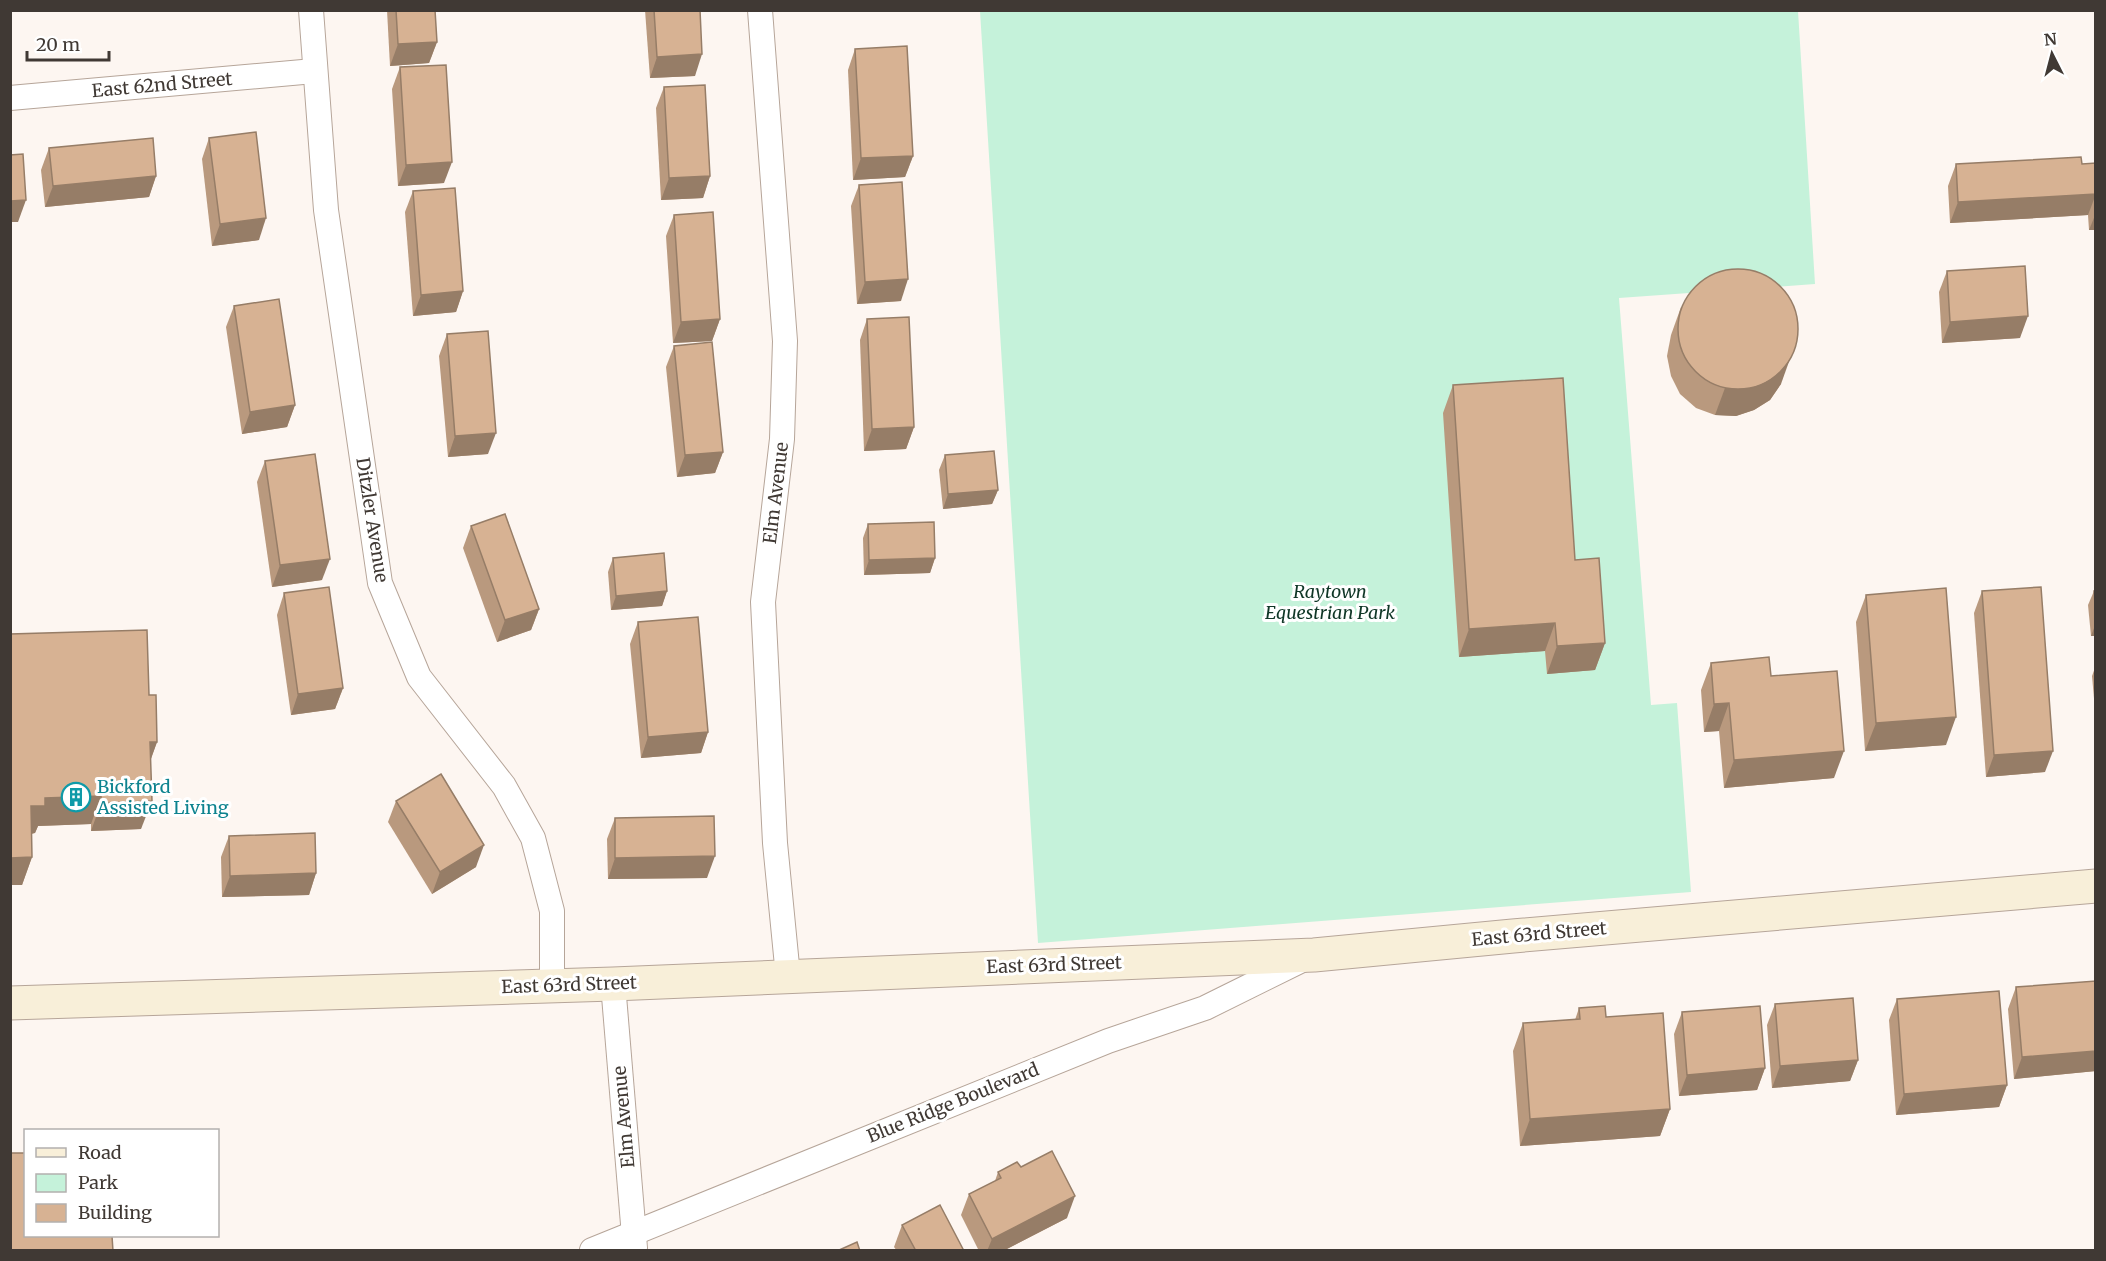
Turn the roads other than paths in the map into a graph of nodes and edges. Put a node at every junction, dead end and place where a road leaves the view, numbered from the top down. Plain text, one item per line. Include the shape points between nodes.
1 (310, 10) edge
2 (760, 10) edge
3 (314, 71) junction
4 (10, 99) edge
5 (2096, 886) edge
6 (1314, 955) junction
7 (788, 976) junction
8 (613, 984) junction
9 (552, 985) junction
10 (10, 1003) edge
11 (634, 1242) edge
12 (592, 1251) edge

1 - 3 street, Ditzler Avenue
2 - 7 street, Elm Avenue via 785,341 782,439 763,602 775,843
3 - 4 street, East 62nd Street
3 - 9 street, Ditzler Avenue via 326,210 380,583 419,677 504,786 533,838 552,911
5 - 6 main road, East 63rd Street
6 - 7 main road, East 63rd Street
6 - 11 street, Blue Ridge Boulevard via 1205,1008 1108,1041
7 - 8 main road, East 63rd Street
8 - 9 main road, East 63rd Street
8 - 11 street, Elm Avenue
9 - 10 main road, East 63rd Street
11 - 12 street, Blue Ridge Boulevard

